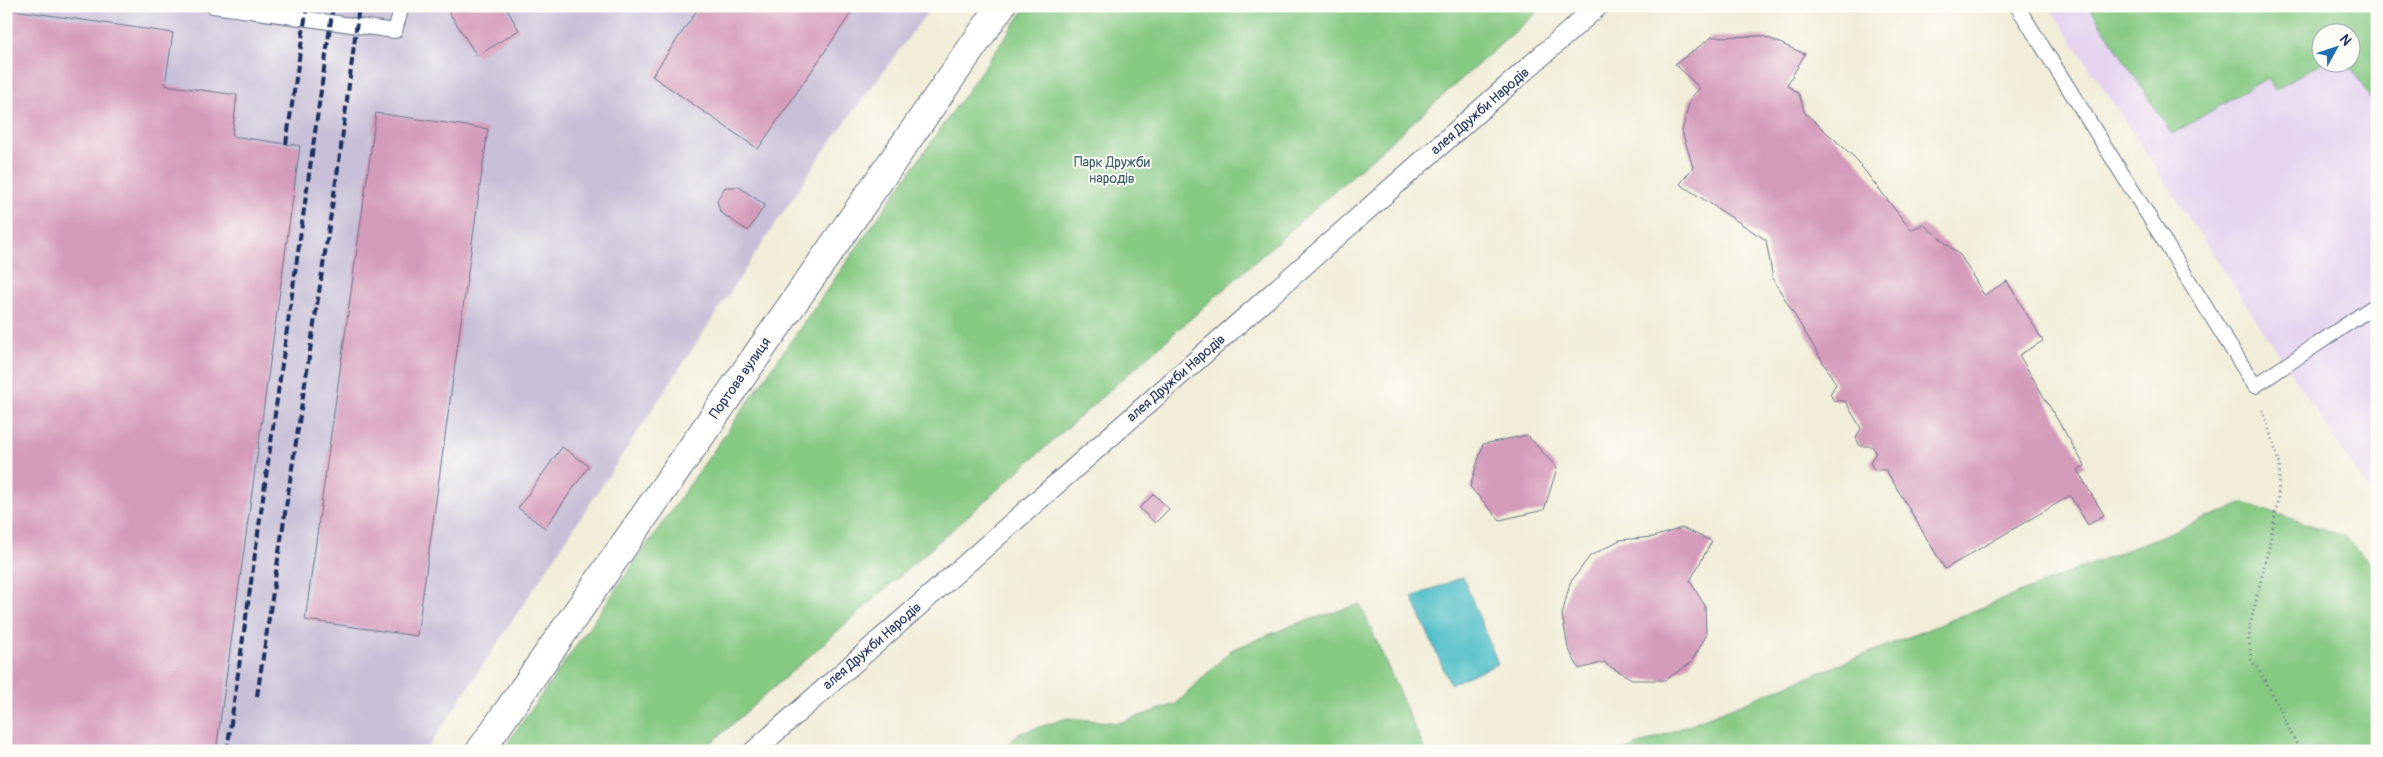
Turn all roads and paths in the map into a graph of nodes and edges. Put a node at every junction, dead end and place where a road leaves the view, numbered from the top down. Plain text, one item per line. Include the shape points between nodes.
1 (213, 6) edge
2 (402, 6) edge
3 (1001, 6) edge
4 (1598, 6) edge
5 (2017, 6) edge
6 (2377, 304) edge
7 (2255, 386) junction
8 (480, 751) edge
9 (754, 751) edge
10 (2300, 751) edge

1 - 2 lane via 395,31
3 - 8 street, Портова вулиця
4 - 9 street, алея Дружби Народів
5 - 7 lane
6 - 7 lane
7 - 10 path via 2280,465 2278,499 2269,547 2250,625 2251,658 2266,681

